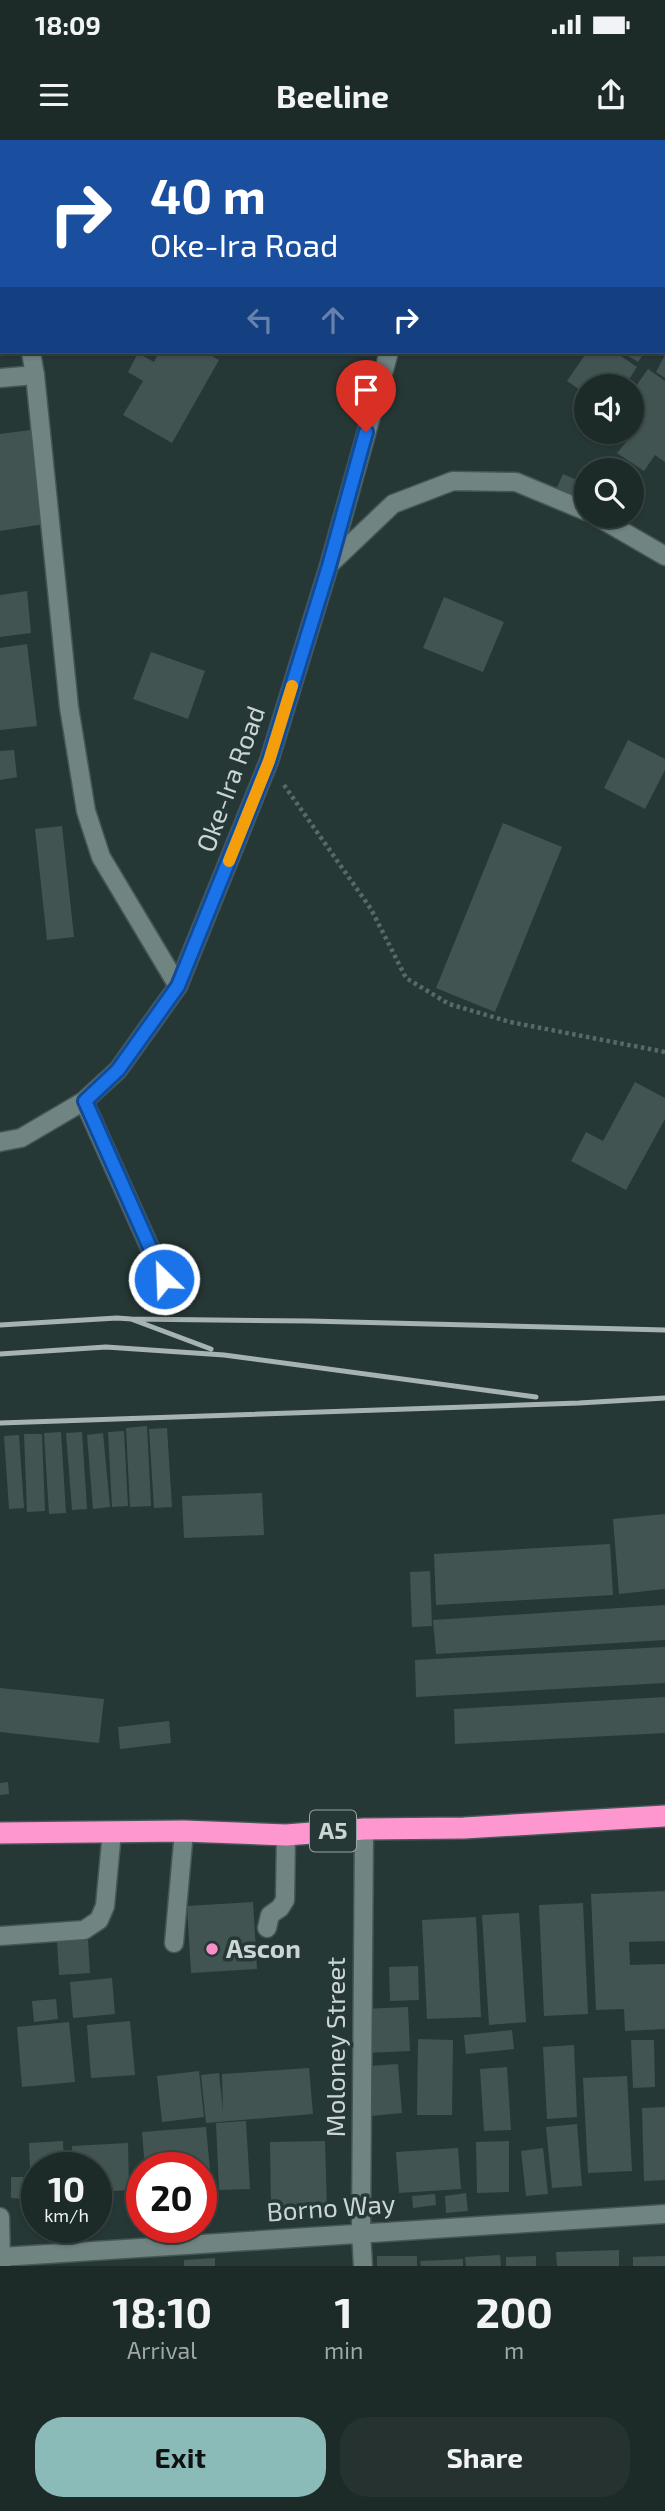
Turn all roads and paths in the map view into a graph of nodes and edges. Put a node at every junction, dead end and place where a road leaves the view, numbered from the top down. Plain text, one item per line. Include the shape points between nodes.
1 (31, 354) edge
2 (388, 354) edge
3 (35, 375) junction
4 (0, 378) edge
5 (574, 506) edge
6 (617, 528) edge
7 (665, 556) edge
8 (329, 566) junction
9 (269, 761) junction
10 (178, 986) junction
11 (665, 1052) edge
12 (85, 1101) junction
13 (0, 1142) edge
14 (164, 1279) dead end
15 (665, 1816) edge
16 (364, 1829) junction
17 (184, 1831) junction
18 (112, 1832) junction
19 (0, 1833) edge
20 (286, 1835) junction
21 (0, 1843) edge
22 (267, 1927) dead end
23 (0, 1936) edge
24 (174, 1943) dead end
25 (665, 2214) edge
26 (0, 2217) edge
27 (361, 2232) junction
28 (1, 2262) edge
29 (363, 2266) edge

1 - 3 street
2 - 8 street, Oke-Ira Road
3 - 4 street
3 - 10 street via 69,706 86,811 101,857
5 - 8 street via 516,482 453,481 393,504
6 - 7 street
8 - 9 street, Oke-Ira Road
9 - 10 street, Oke-Ira Road
9 - 11 path via 371,909 406,978 449,1004 498,1019
10 - 12 street, Oke-Ira Road via 118,1070
12 - 13 street, Oke-Ira Road via 21,1138
12 - 14 street
15 - 16 highway, A5
16 - 20 highway, A5
16 - 27 street, Moloney Street
17 - 18 highway, A5
17 - 20 highway, A5
17 - 24 street
18 - 19 highway, A5
18 - 23 street via 105,1906 99,1920 84,1930
19 - 21 street
20 - 22 street via 285,1900 270,1915
25 - 27 street, Borno Way
26 - 28 street
27 - 28 street, Borno Way
27 - 29 street, Moloney Street

